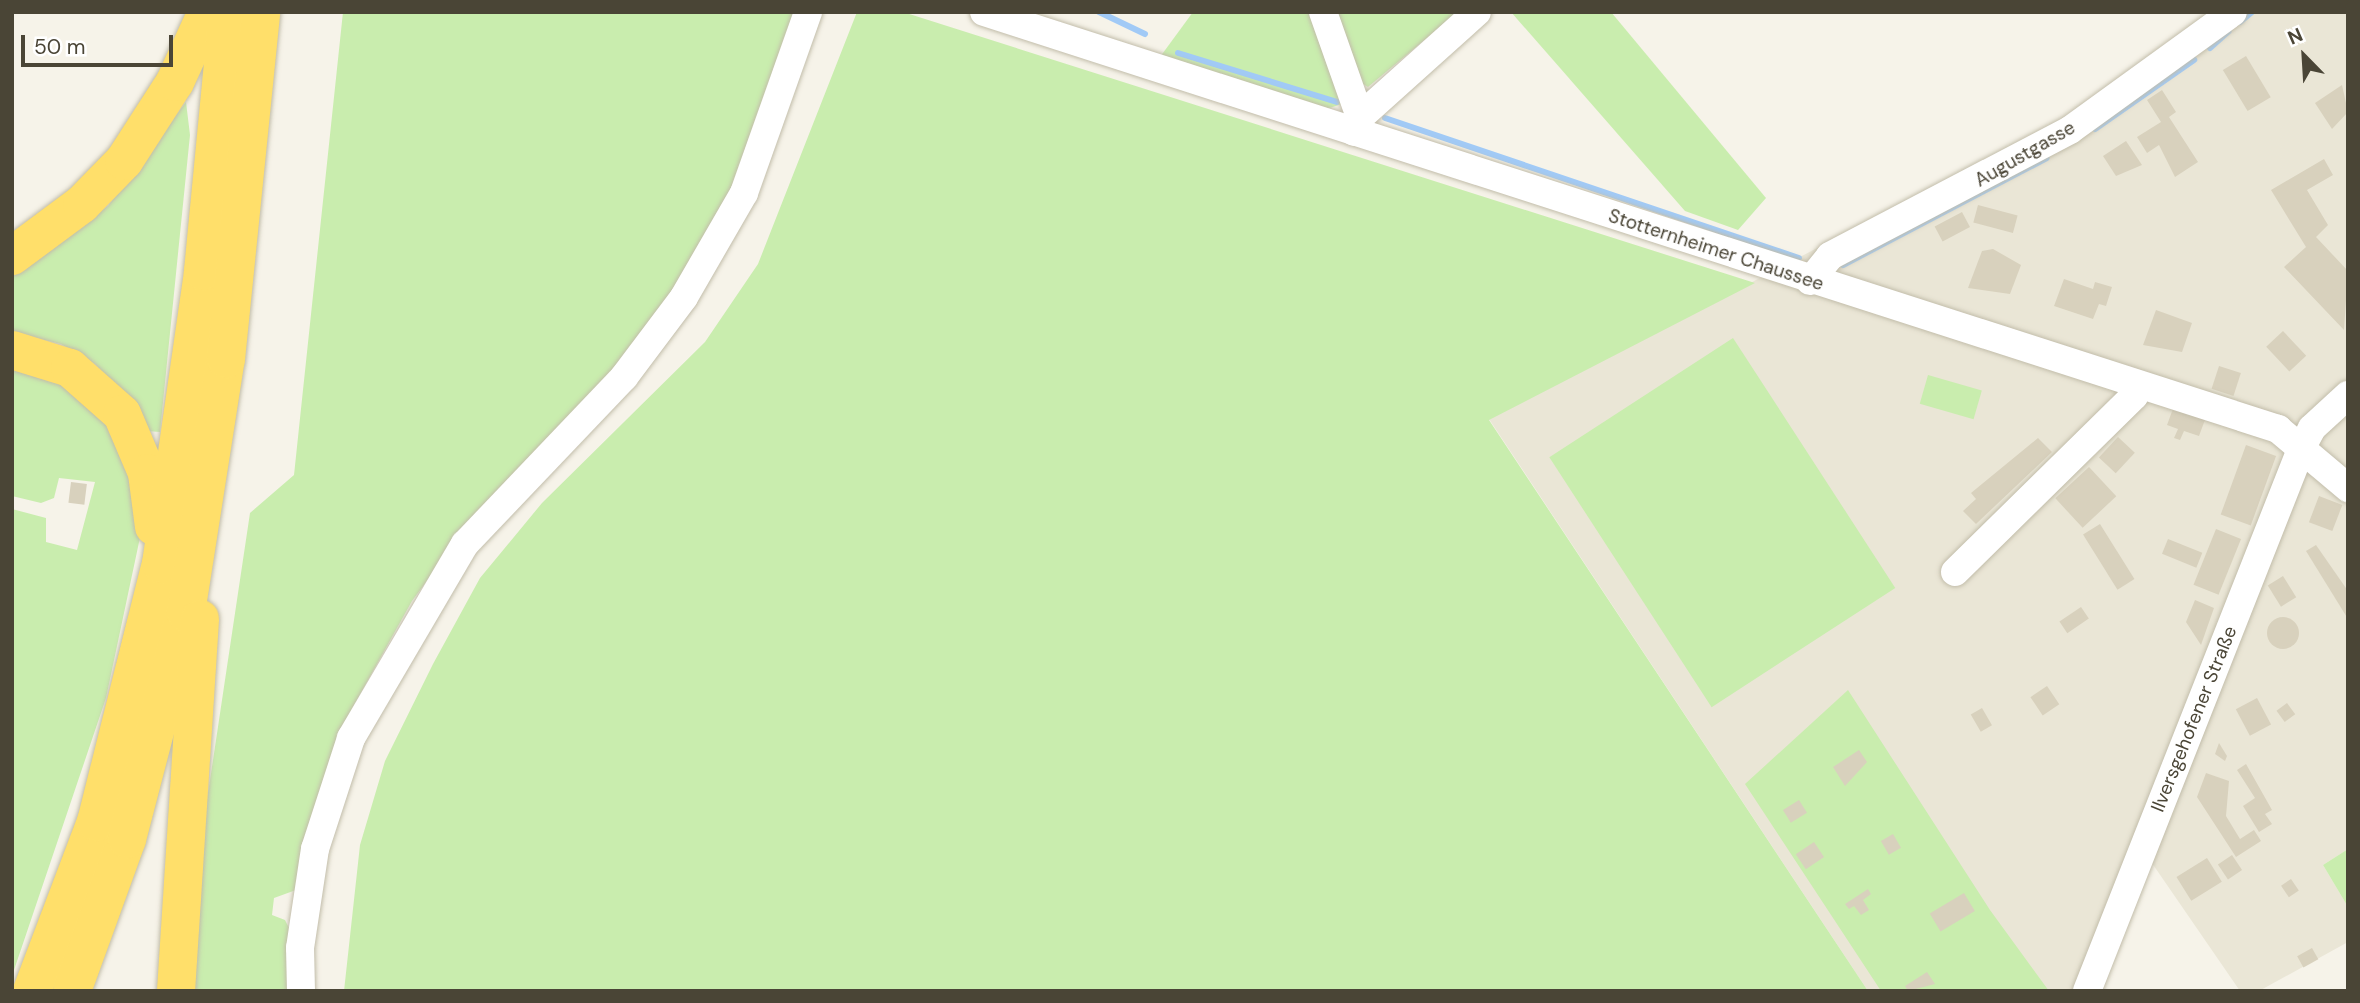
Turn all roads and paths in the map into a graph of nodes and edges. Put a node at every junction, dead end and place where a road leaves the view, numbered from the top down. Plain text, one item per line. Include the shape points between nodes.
1 (207, 12) edge
2 (228, 12) edge
3 (261, 12) edge
4 (808, 12) edge
5 (984, 12) edge
6 (1323, 12) edge
7 (1477, 12) edge
8 (2232, 12) edge
9 (1357, 124) junction
10 (12, 256) edge
11 (1810, 281) junction
12 (12, 350) edge
13 (2137, 385) junction
14 (2348, 396) edge
15 (2302, 447) junction
16 (2348, 488) edge
17 (202, 528) junction
18 (161, 564) junction
19 (1955, 572) dead end
20 (32, 991) edge
21 (72, 991) edge
22 (176, 991) edge
23 (301, 991) edge
24 (2087, 991) edge

1 - 10 highway via 175,82 124,161 82,204
2 - 18 highway via 202,271
3 - 17 highway via 226,359
4 - 23 street via 744,193 684,297 624,377 465,544 351,738 315,849 300,947
5 - 9 street, Stotternheimer Chaussee via 1295,114
6 - 9 street
7 - 9 street
8 - 11 street, Augustgasse via 2070,130 1830,256
9 - 11 street, Stotternheimer Chaussee
11 - 13 street, Stotternheimer Chaussee
12 - 18 highway via 70,368 122,414 147,473
13 - 15 street, Stotternheimer Chaussee via 2278,429
13 - 19 street via 2134,396
14 - 15 street, Ilversgehofener Straße via 2312,428
15 - 16 street, Stotternheimer Chaussee
15 - 24 street, Ilversgehofener Straße
17 - 21 highway via 127,839
17 - 22 highway via 199,703
18 - 20 highway via 96,822

